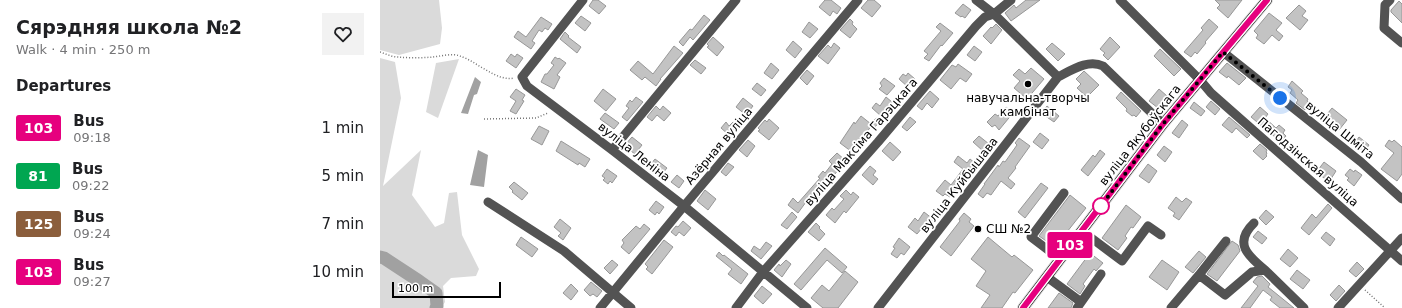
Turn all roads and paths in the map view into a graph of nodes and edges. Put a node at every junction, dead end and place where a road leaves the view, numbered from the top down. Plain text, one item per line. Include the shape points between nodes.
1 (583, 0) edge
2 (736, 0) edge
3 (858, 0) edge
4 (976, 0) edge
5 (1011, 0) edge
6 (1120, 0) edge
7 (1267, 0) edge
8 (1390, 0) edge
9 (994, 14) junction
10 (1402, 43) edge
11 (380, 52) edge
12 (1223, 52) junction
13 (1058, 76) junction
14 (522, 77) junction
15 (1200, 80) junction
16 (557, 108) junction
17 (484, 119) dead end
18 (1163, 124) junction
19 (612, 150) junction
20 (1064, 194) dead end
21 (1402, 199) edge
22 (488, 202) dead end
23 (684, 206) junction
24 (1254, 223) dead end
25 (1082, 231) junction
26 (1161, 235) dead end
27 (1402, 238) edge
28 (1226, 241) dead end
29 (1390, 250) junction
30 (1060, 259) junction
31 (1402, 261) edge
32 (1265, 270) junction
33 (763, 272) junction
34 (1101, 274) dead end
35 (1199, 275) junction
36 (1047, 277) junction
37 (1359, 284) junction
38 (605, 302) edge
39 (1079, 305) edge
40 (631, 308) edge
41 (736, 308) edge
42 (807, 308) edge
43 (878, 308) edge
44 (1023, 308) edge
45 (1171, 308) edge
46 (1304, 308) edge
47 (1338, 308) edge
48 (1385, 308) edge

1 - 14 street
2 - 19 street
3 - 23 street, Азёрная вуліца
4 - 9 street
5 - 9 street, вуліца Максіма Гарэцкага
6 - 15 street, Пагодзінская вуліца
7 - 12 main road, вуліца Якубоўскага
8 - 10 street via 1385,5 1384,28
9 - 13 street
9 - 33 street, вуліца Максіма Гарэцкага via 976,26
11 - 14 path via 398,57 454,54 501,76 512,79
12 - 15 main road, вуліца Якубоўскага
12 - 21 street, вуліца Шміта via 1361,162
13 - 18 street via 1097,63
13 - 43 street, вуліца Куйбышава
14 - 16 street, вуліца Леніна via 527,86
15 - 18 main road, вуліца Якубоўскага
15 - 29 street, Пагодзінская вуліца via 1211,93
16 - 17 path via 536,118
16 - 19 street, вуліца Леніна
18 - 25 main road, вуліца Якубоўскага
19 - 23 street, вуліца Леніна
20 - 30 street via 1031,237
22 - 38 street via 564,251
23 - 33 street, вуліца Леніна
23 - 38 street, Азёрная вуліца
24 - 32 street via 1246,232 1244,246 1254,261
25 - 26 street via 1122,261 1148,226
25 - 30 main road, вуліца Якубоўскага
27 - 29 street
28 - 35 street
29 - 31 street, Пагодзінская вуліца
29 - 37 street
30 - 36 main road, вуліца Якубоўскага
32 - 35 street via 1252,272 1225,295
32 - 46 street
33 - 41 street, вуліца Максіма Гарэцкага
33 - 42 street, вуліца Леніна
34 - 39 street
35 - 45 street
36 - 39 street
36 - 44 main road, вуліца Якубоўскага
37 - 47 street
37 - 48 path
38 - 40 street

